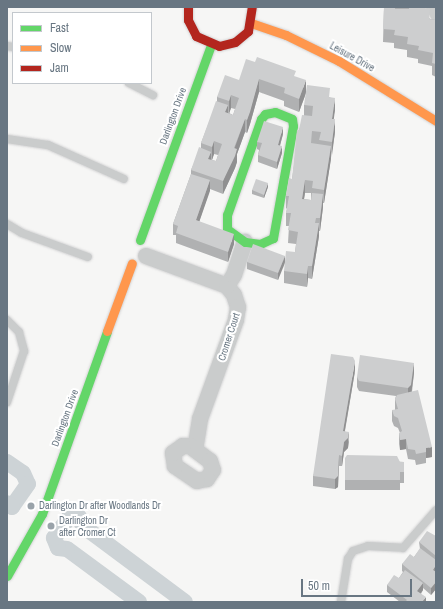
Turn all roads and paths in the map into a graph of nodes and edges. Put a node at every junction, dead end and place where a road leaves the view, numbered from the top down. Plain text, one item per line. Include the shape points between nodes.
1 (188, 7) edge
2 (252, 7) edge
3 (430, 7) edge
4 (436, 19) edge
5 (251, 23) junction
6 (211, 45) junction
7 (131, 84) edge
8 (153, 95) dead end
9 (436, 121) edge
10 (7, 139) edge
11 (124, 179) dead end
12 (7, 224) edge
13 (140, 240) junction
14 (129, 242) dead end
15 (245, 242) junction
16 (124, 255) dead end
17 (88, 257) dead end
18 (139, 259) junction
19 (227, 286) junction
20 (7, 320) edge
21 (7, 402) edge
22 (195, 450) dead end
23 (436, 510) edge
24 (7, 576) edge
25 (341, 602) edge

1 - 6 street via 191,28 199,38
2 - 5 street
3 - 4 lane
5 - 6 street via 248,31 235,42 223,46
5 - 9 street, Leisure Drive via 286,35 338,61
6 - 13 street, Darlington Drive
7 - 8 lane
10 - 11 lane via 48,145
12 - 17 lane via 22,233
13 - 14 street
13 - 18 street via 146,245
15 - 15 street via 227,229 227,215 261,119 266,114 275,112 292,119 293,126 275,231 273,238 268,242
15 - 19 street via 234,275
16 - 18 street
18 - 19 street
18 - 24 street, Darlington Drive via 42,514
19 - 22 street, Cromer Court via 234,295 238,307 236,320 200,419
20 - 21 lane via 19,332 24,351
23 - 25 lane via 403,548 364,546 353,551 348,559

